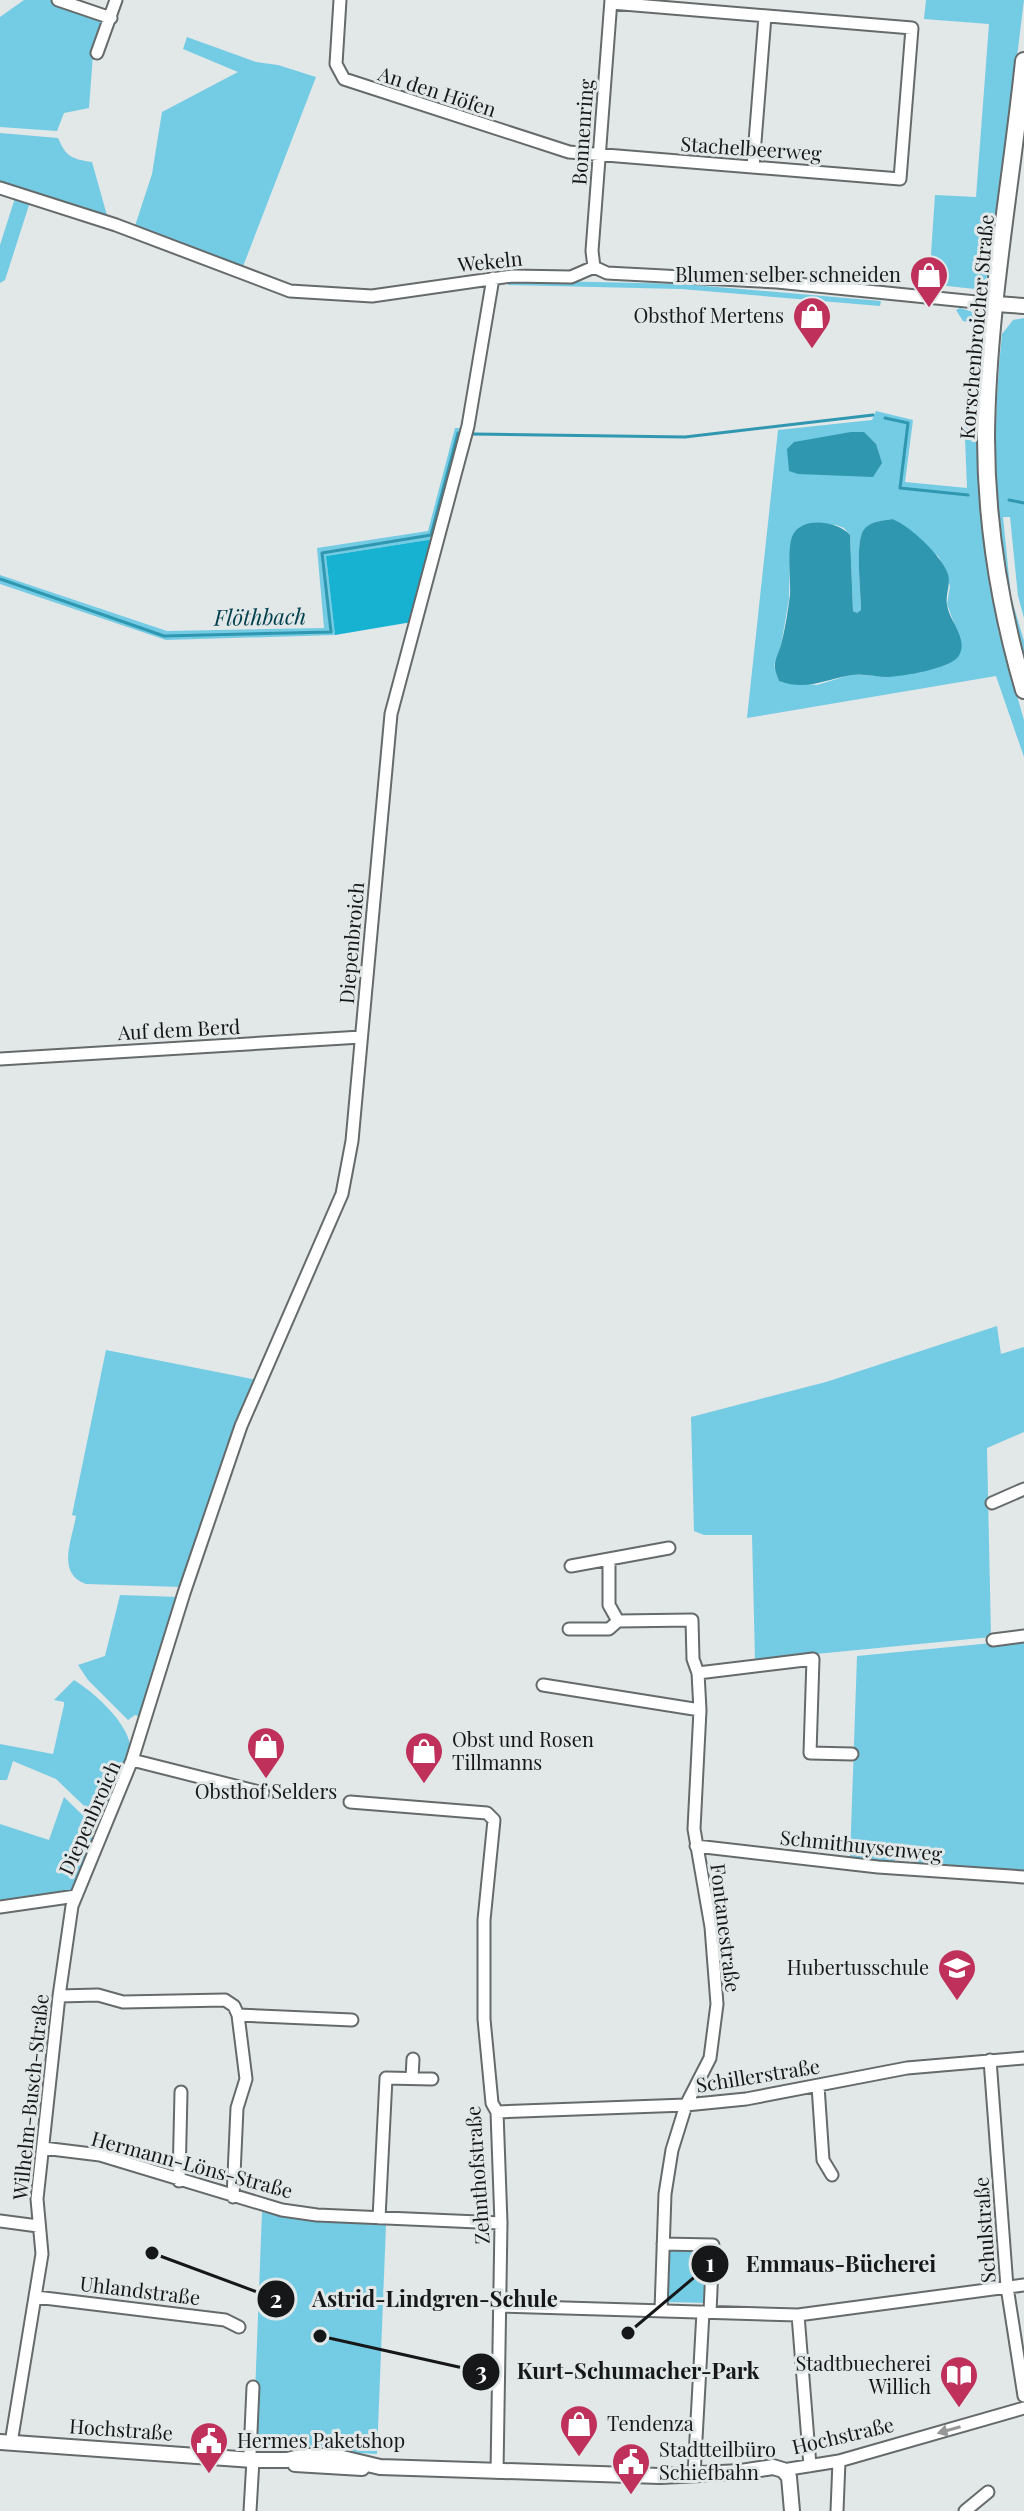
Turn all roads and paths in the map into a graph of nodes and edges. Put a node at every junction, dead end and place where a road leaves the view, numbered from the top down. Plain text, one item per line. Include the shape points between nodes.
1 (58, 0) edge
2 (116, 0) edge
3 (340, 0) edge
4 (611, 1) edge
5 (765, 16) junction
6 (111, 18) junction
7 (97, 53) dead end
8 (1024, 61) edge
9 (599, 156) junction
10 (753, 167) junction
11 (0, 188) edge
12 (594, 267) junction
13 (493, 278) junction
14 (996, 304) junction
15 (1024, 306) edge
16 (1024, 690) edge
17 (361, 1037) junction
18 (0, 1059) edge
19 (1024, 1489) edge
20 (992, 1503) dead end
21 (669, 1548) dead end
22 (609, 1559) junction
23 (571, 1566) dead end
24 (618, 1621) junction
25 (569, 1629) dead end
26 (1024, 1636) edge
27 (993, 1640) dead end
28 (698, 1673) junction
29 (543, 1685) dead end
30 (700, 1710) junction
31 (852, 1754) dead end
32 (132, 1760) junction
33 (263, 1793) dead end
34 (350, 1802) dead end
35 (696, 1846) junction
36 (1024, 1877) edge
37 (76, 1896) junction
38 (0, 1907) edge
39 (59, 1996) junction
40 (238, 2015) junction
41 (352, 2020) dead end
42 (1024, 2058) edge
43 (413, 2059) dead end
44 (990, 2060) junction
45 (412, 2078) junction
46 (432, 2079) dead end
47 (818, 2086) junction
48 (181, 2092) dead end
49 (686, 2105) junction
50 (497, 2112) junction
51 (43, 2148) junction
52 (832, 2175) dead end
53 (179, 2181) junction
54 (233, 2197) junction
55 (379, 2218) junction
56 (0, 2221) edge
57 (501, 2223) junction
58 (38, 2226) junction
59 (663, 2241) junction
60 (1024, 2285) edge
61 (1007, 2287) junction
62 (36, 2297) junction
63 (500, 2306) junction
64 (661, 2310) junction
65 (706, 2312) junction
66 (798, 2315) junction
67 (239, 2327) dead end
68 (253, 2387) dead end
69 (1024, 2396) edge
70 (1024, 2408) edge
71 (6, 2443) edge
72 (253, 2460) junction
73 (839, 2461) junction
74 (810, 2466) junction
75 (783, 2470) junction
76 (497, 2472) junction
77 (694, 2475) junction
78 (988, 2492) dead end
79 (972, 2509) edge
80 (250, 2511) edge
81 (792, 2511) edge
82 (837, 2511) edge

1 - 6 street
2 - 6 street
3 - 9 street, An den Höfen via 336,64 344,79 569,152
4 - 5 street
4 - 9 street, Bonnenring
5 - 10 street
5 - 10 street, Stachelbeerweg via 912,28 900,179
6 - 7 street
8 - 14 main road, Korschenbroicher Straße
9 - 10 street, Stachelbeerweg
9 - 12 street, Bonnenring
11 - 13 street, Wekeln via 290,291 372,296
12 - 13 street, Wekeln via 571,277
12 - 14 street, Wekeln via 607,273 777,282
13 - 17 street, Diepenbroich via 468,426 391,714
14 - 15 street
14 - 16 main road, Korschenbroicher Straße via 987,415 991,513 1002,599
17 - 18 street, Auf dem Berd
17 - 32 street, Diepenbroich via 342,1194 241,1426
19 - 20 street
21 - 22 street
22 - 23 street
22 - 24 street via 609,1605
24 - 25 street, Fontanestraße via 609,1629
24 - 28 street, Fontanestraße via 692,1620
26 - 27 street
28 - 30 street, Fontanestraße
28 - 31 street via 813,1659 810,1753
29 - 30 street
30 - 35 street, Fontanestraße
32 - 33 street, Diepenbroich
32 - 37 street, Diepenbroich
34 - 50 street, Zehnthofstraße via 487,1813 494,1820 484,1920 484,2020
35 - 36 street, Schmithuysenweg
35 - 49 street, Fontanestraße via 711,1927 717,2004 710,2058
37 - 38 street, Diepenbroich
37 - 39 street, Wilhelm-Busch-Straße
39 - 40 street via 98,1995 123,2002 225,2000
39 - 51 street, Wilhelm-Busch-Straße
40 - 41 street
40 - 54 street via 246,2079 237,2108
42 - 44 street, Schillerstraße
43 - 45 street
44 - 47 street, Schillerstraße via 907,2068
44 - 61 street, Schulstraße
45 - 46 street
45 - 55 street via 386,2078
47 - 49 street, Schillerstraße
47 - 52 street via 823,2160
48 - 53 street
49 - 50 street, Schillerstraße
49 - 59 street, Fontanestraße via 672,2150
50 - 57 street, Zehnthofstraße
51 - 53 street, Hermann-Löns-Straße via 100,2155
51 - 58 street, Wilhelm-Busch-Straße
53 - 54 street, Hermann-Löns-Straße
54 - 55 street, Hermann-Löns-Straße via 282,2210
55 - 57 street, Hermann-Löns-Straße
56 - 58 street
57 - 63 street, Zehnthofstraße
58 - 62 street, Wilhelm-Busch-Straße via 42,2254
59 - 64 street, Fontanestraße
59 - 65 street via 713,2245
60 - 61 street
61 - 66 street
61 - 69 street, Schulstraße
62 - 67 street, Uhlandstraße via 225,2320
62 - 71 street, Wilhelm-Busch-Straße
63 - 64 street
63 - 76 street, Zehnthofstraße
64 - 65 street
65 - 66 street
65 - 77 street
66 - 74 street
68 - 72 street
70 -> 73 street, Hochstraße
71 - 72 street, Hochstraße
72 - 76 street, Hochstraße via 334,2456 380,2467
72 - 80 street
73 - 74 street, Hochstraße
73 - 82 street
74 - 75 street, Hochstraße
75 - 77 street, Hochstraße
75 - 81 street via 789,2477
76 - 77 street, Hochstraße
78 - 79 street

